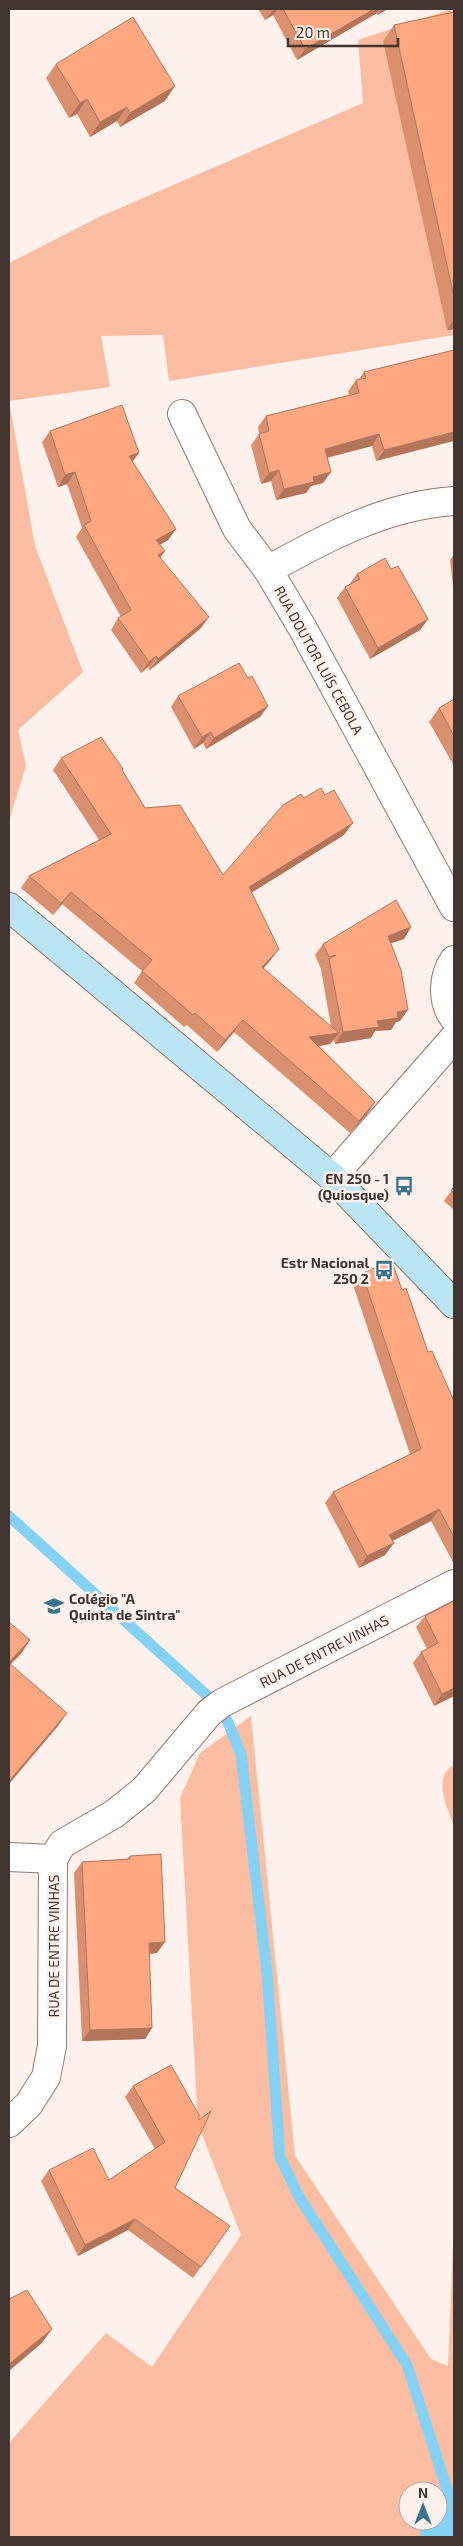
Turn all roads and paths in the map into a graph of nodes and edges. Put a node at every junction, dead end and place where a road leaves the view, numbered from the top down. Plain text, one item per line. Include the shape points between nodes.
1 (182, 414) dead end
2 (454, 501) edge
3 (268, 570) junction
4 (9, 906) edge
5 (454, 907) edge
6 (454, 960) edge
7 (454, 1018) edge
8 (454, 1038) edge
9 (332, 1177) junction
10 (454, 1304) edge
11 (454, 1584) edge
12 (9, 1857) edge
13 (53, 1859) junction
14 (9, 2123) edge

1 - 3 street, RUA DOUTOR LUÍS CEBOLA via 237,529
2 - 3 street via 387,515 336,533
3 - 5 street, RUA DOUTOR LUÍS CEBOLA
4 - 9 main road
6 - 7 street via 445,982 446,999
8 - 9 street
9 - 10 main road
11 - 13 street, RUA DE ENTRE VINHAS via 222,1703 209,1713 144,1790 114,1814 62,1844
12 - 13 street
13 - 14 street, RUA DE ENTRE VINHAS via 52,2046 46,2077 29,2104

